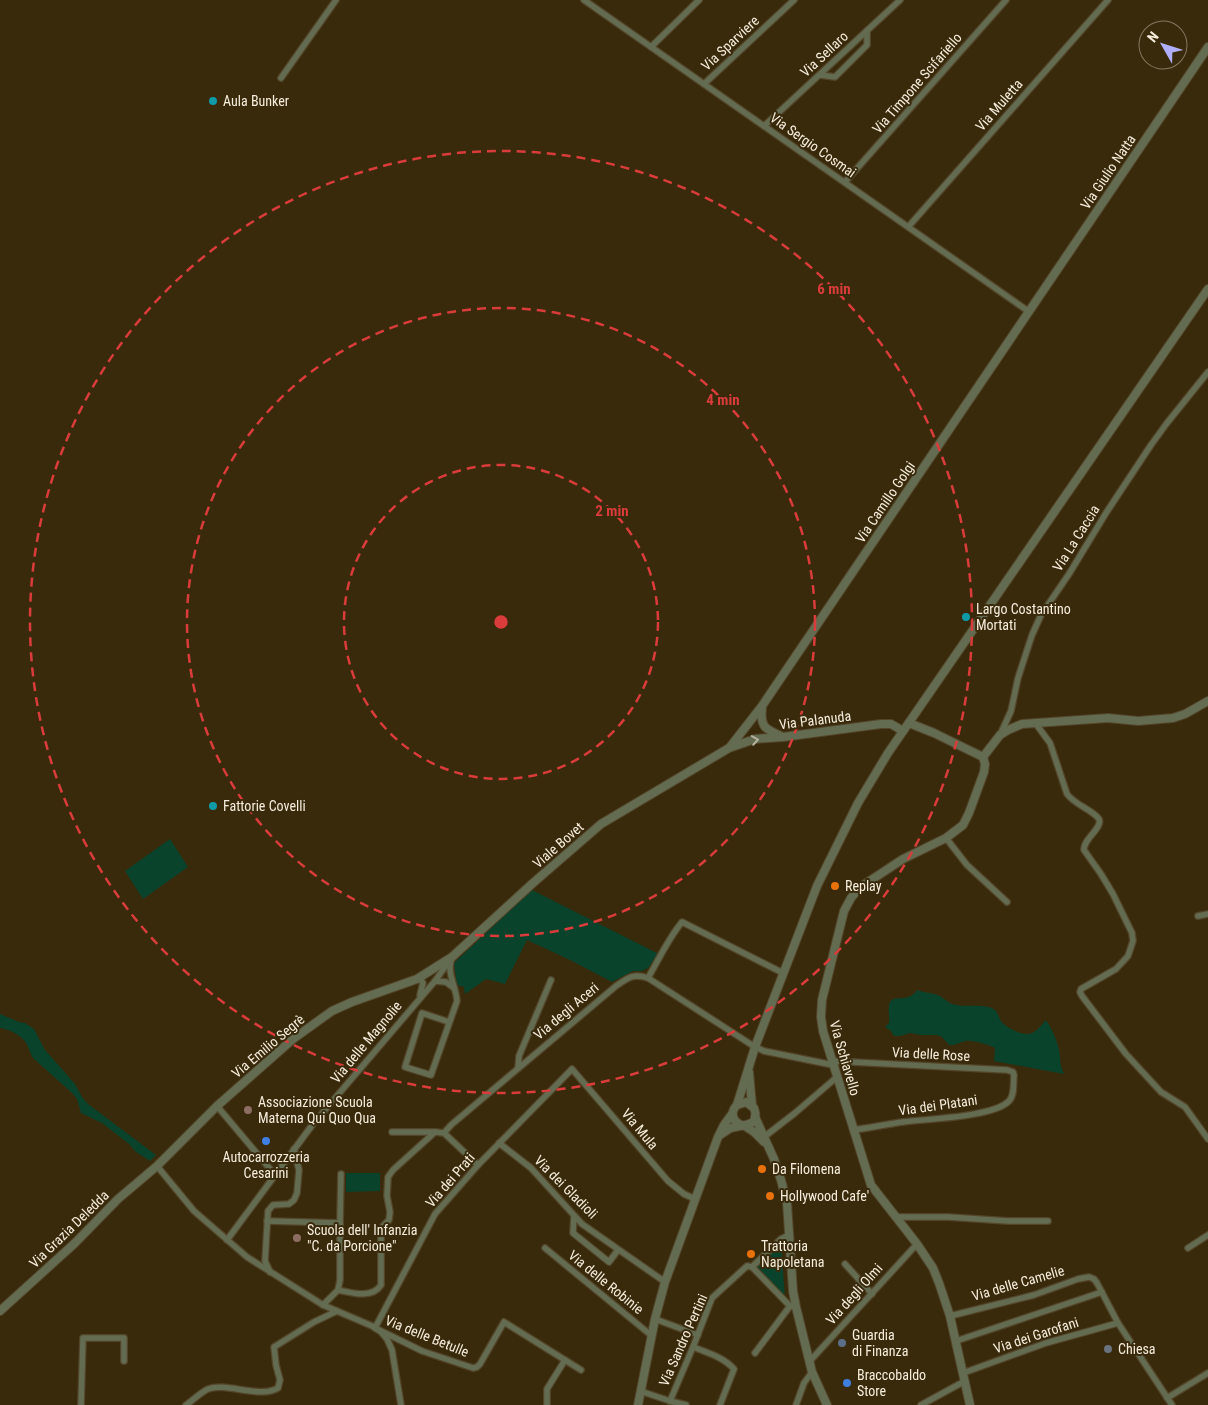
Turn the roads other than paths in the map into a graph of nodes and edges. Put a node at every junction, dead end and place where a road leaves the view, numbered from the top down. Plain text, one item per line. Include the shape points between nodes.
1 (336, 0) edge
2 (584, 0) edge
3 (699, 0) edge
4 (794, 0) edge
5 (900, 0) edge
6 (1006, 0) edge
7 (1108, 0) edge
8 (867, 30) junction
9 (651, 47) junction
10 (1208, 47) edge
11 (820, 74) junction
12 (281, 78) dead end
13 (704, 84) junction
14 (764, 126) junction
15 (845, 182) junction
16 (909, 226) junction
17 (1208, 289) edge
18 (1028, 311) junction
19 (1208, 372) edge
20 (1208, 701) edge
21 (762, 706) junction
22 (909, 723) junction
23 (1036, 724) junction
24 (903, 731) junction
25 (1000, 735) junction
26 (782, 737) junction
27 (729, 748) junction
28 (983, 758) junction
29 (946, 838) junction
30 (1007, 902) dead end
31 (1208, 914) edge
32 (1198, 916) dead end
33 (452, 957) junction
34 (783, 973) junction
35 (417, 978) junction
36 (648, 978) junction
37 (551, 980) dead end
38 (434, 981) junction
39 (456, 992) junction
40 (417, 1001) junction
41 (449, 1022) junction
42 (755, 1047) junction
43 (833, 1063) junction
44 (518, 1068) junction
45 (749, 1068) junction
46 (572, 1069) joint
47 (837, 1077) junction
48 (1013, 1086) joint
49 (737, 1105) junction
50 (752, 1105) junction
51 (217, 1106) junction
52 (732, 1114) junction
53 (755, 1117) junction
54 (743, 1126) junction
55 (853, 1130) junction
56 (392, 1132) dead end
57 (435, 1132) junction
58 (444, 1133) junction
59 (718, 1136) junction
60 (764, 1137) junction
61 (1208, 1139) edge
62 (500, 1143) junction
63 (768, 1147) junction
64 (294, 1150) junction
65 (478, 1165) junction
66 (157, 1166) junction
67 (342, 1174) dead end
68 (275, 1175) junction
69 (695, 1198) junction
70 (574, 1216) junction
71 (896, 1217) junction
72 (267, 1221) junction
73 (1048, 1221) dead end
74 (340, 1223) junction
75 (789, 1235) junction
76 (1208, 1235) edge
77 (227, 1240) junction
78 (917, 1244) junction
79 (545, 1248) dead end
80 (1188, 1248) dead end
81 (618, 1250) junction
82 (845, 1264) dead end
83 (752, 1267) junction
84 (272, 1274) junction
85 (665, 1282) junction
86 (338, 1290) junction
87 (1102, 1292) junction
88 (872, 1294) junction
89 (323, 1305) junction
90 (793, 1306) junction
91 (0, 1311) edge
92 (337, 1312) junction
93 (950, 1316) junction
94 (655, 1319) junction
95 (1118, 1323) junction
96 (375, 1328) junction
97 (698, 1334) junction
98 (652, 1336) junction
99 (956, 1341) junction
100 (693, 1347) junction
101 (755, 1353) dead end
102 (565, 1360) junction
103 (124, 1361) dead end
104 (809, 1362) junction
105 (581, 1370) dead end
106 (812, 1372) junction
107 (1208, 1373) edge
108 (964, 1377) junction
109 (640, 1391) junction
110 (1167, 1398) junction
111 (670, 1401) junction
112 (81, 1405) edge
113 (186, 1405) edge
114 (401, 1405) edge
115 (547, 1405) edge
116 (638, 1405) edge
117 (686, 1405) edge
118 (720, 1405) edge
119 (796, 1405) edge
120 (828, 1405) edge
121 (921, 1405) edge
122 (970, 1405) edge
123 (1172, 1405) edge

1 - 12 street
2 - 9 street, Via Sergio Cosmai
3 - 9 street
4 - 13 street, Via Sparviere
5 - 8 street, Via Sellaro
6 - 15 street, Via Timpone Scifariello
7 - 16 street, Via Muletta
8 - 11 street, Via Sellaro
8 - 11 street via 868,45 835,77
9 - 13 street, Via Sergio Cosmai
10 - 18 street, Via Giulio Natta
11 - 14 street, Via Sellaro
13 - 14 street, Via Sergio Cosmai
14 - 15 street, Via Sergio Cosmai
15 - 16 street, Via Sergio Cosmai
16 - 18 street, Via Sergio Cosmai
17 - 22 street
18 - 21 street, Via Camillo Golgi
19 - 25 street, Via La Caccia via 1151,445 1041,615 1018,678 1011,711
20 - 23 street via 1173,718 1138,721 1108,718
21 - 26 street via 761,716 766,730
21 - 27 street, Via Camillo Golgi
22 - 24 street
22 - 28 street
23 - 25 street via 1022,724
23 - 61 street via 1050,743 1067,794 1100,823 1084,850 1113,894 1134,941 1128,956 1116,969 1080,992 1126,1054 1161,1092 1185,1107
24 - 26 street, Via Palanuda via 891,724 881,724
24 - 34 street via 858,803 836,846
25 - 28 street
27 -> 26 street, Via Palanuda via 755,739
27 - 33 street, Viale Bovet via 601,824
28 - 29 street, Via Schiavello via 984,772 969,813 963,825
29 - 30 street via 967,865
29 - 43 street, Via Schiavello via 903,859 859,888 850,898 822,1000 823,1031
31 - 32 street
33 - 35 street, Viale Bovet
33 - 38 street, Via delle Magnolie
33 - 39 street via 449,964
34 - 36 street via 682,922 672,933
34 - 42 street
35 - 40 street via 423,983
35 - 51 street, Via Emilio Segrè via 352,1002 325,1016 293,1039
36 - 42 street
36 - 44 street, Via degli Aceri via 638,975 616,986
37 - 44 street via 519,1056
38 - 39 street via 446,982
38 - 40 street, Via delle Magnolie
39 - 41 street
40 - 64 street, Via delle Magnolie
41 - 41 street via 432,1075 405,1066 422,1013
42 - 43 street
42 - 45 street
43 - 47 street, Via Schiavello
43 - 48 street, Via delle Rose via 1007,1070 1013,1072
44 - 58 street, Via degli Aceri
45 - 49 street
45 - 50 street
46 - 62 street, Via dei Prati
46 - 69 street, Via Mula via 668,1182
47 - 55 street, Via Schiavello
47 - 60 street
48 - 55 street, Via dei Platani via 1012,1097 1005,1105 981,1113
49 - 50 street via 746,1102
49 - 52 street
50 - 53 street
51 - 66 street, Via Emilio Segrè
51 - 68 street
52 - 54 street via 735,1121
52 - 59 street
53 - 54 street via 752,1123
53 - 60 street
54 - 59 street via 728,1129
54 - 63 street
55 - 71 street, Via Schiavello via 871,1185
56 - 57 street
57 - 58 street
57 - 86 street via 388,1177 390,1212 381,1236 381,1285 371,1293
58 - 65 street
59 - 69 street
60 - 63 street
62 - 65 street, Via dei Prati
62 - 70 street, Via dei Gladioli via 531,1168
63 - 75 street via 782,1180
64 - 68 street, Via delle Magnolie
64 - 72 street via 299,1170 297,1193 289,1204 273,1205 268,1211
65 - 96 street, Via dei Prati via 435,1214
66 - 77 street via 194,1211
66 - 91 street, Via Grazia Deledda
67 - 74 street
68 - 77 street, Via delle Magnolie
69 - 85 street
70 - 81 street, Via dei Gladioli
70 - 81 street via 573,1233 609,1262
71 - 73 street
71 - 78 street, Via Schiavello
72 - 74 street
72 - 84 street via 265,1261
74 - 86 street
75 - 83 street, Via Sandro Pertini
75 - 90 street
76 - 80 street
77 - 84 street
78 - 88 street, Via degli Olmi
78 - 93 street, Via Schiavello via 933,1268
79 - 98 street, Via delle Robinie
81 - 85 street, Via dei Gladioli
82 - 88 street
83 - 90 street
83 - 97 street, Via Sandro Pertini via 747,1266 712,1298
84 - 89 street
85 - 94 street
86 - 89 street
87 - 93 street, Via delle Camelie via 1094,1279 1078,1278 1034,1295
87 - 95 street
87 - 99 street
88 - 104 street, Via degli Olmi
89 - 92 street
90 - 101 street
90 - 104 street
92 - 96 street
92 - 113 street via 274,1347 280,1380 274,1391 219,1387 208,1390
93 - 99 street, Via Schiavello
94 - 97 street
94 - 98 street
95 - 108 street, Via dei Garofani via 1046,1342
95 - 110 street
96 - 102 street, Via delle Betulle via 422,1351 473,1368 480,1364 504,1322
96 - 114 street via 387,1339 392,1350
97 - 100 street, Via Sandro Pertini
98 - 109 street
99 - 108 street, Via Schiavello
100 - 111 street, Via Sandro Pertini
100 - 118 street via 719,1356 734,1369
102 - 105 street, Via delle Betulle
102 - 115 street via 547,1389
103 - 112 street via 124,1338 82,1338
104 - 106 street
106 - 119 street
106 - 120 street
107 - 110 street
108 - 121 street, Via dei Garofani
108 - 122 street, Via Schiavello
109 - 111 street, Via Sandro Pertini
109 - 116 street
110 - 123 street
111 - 117 street

